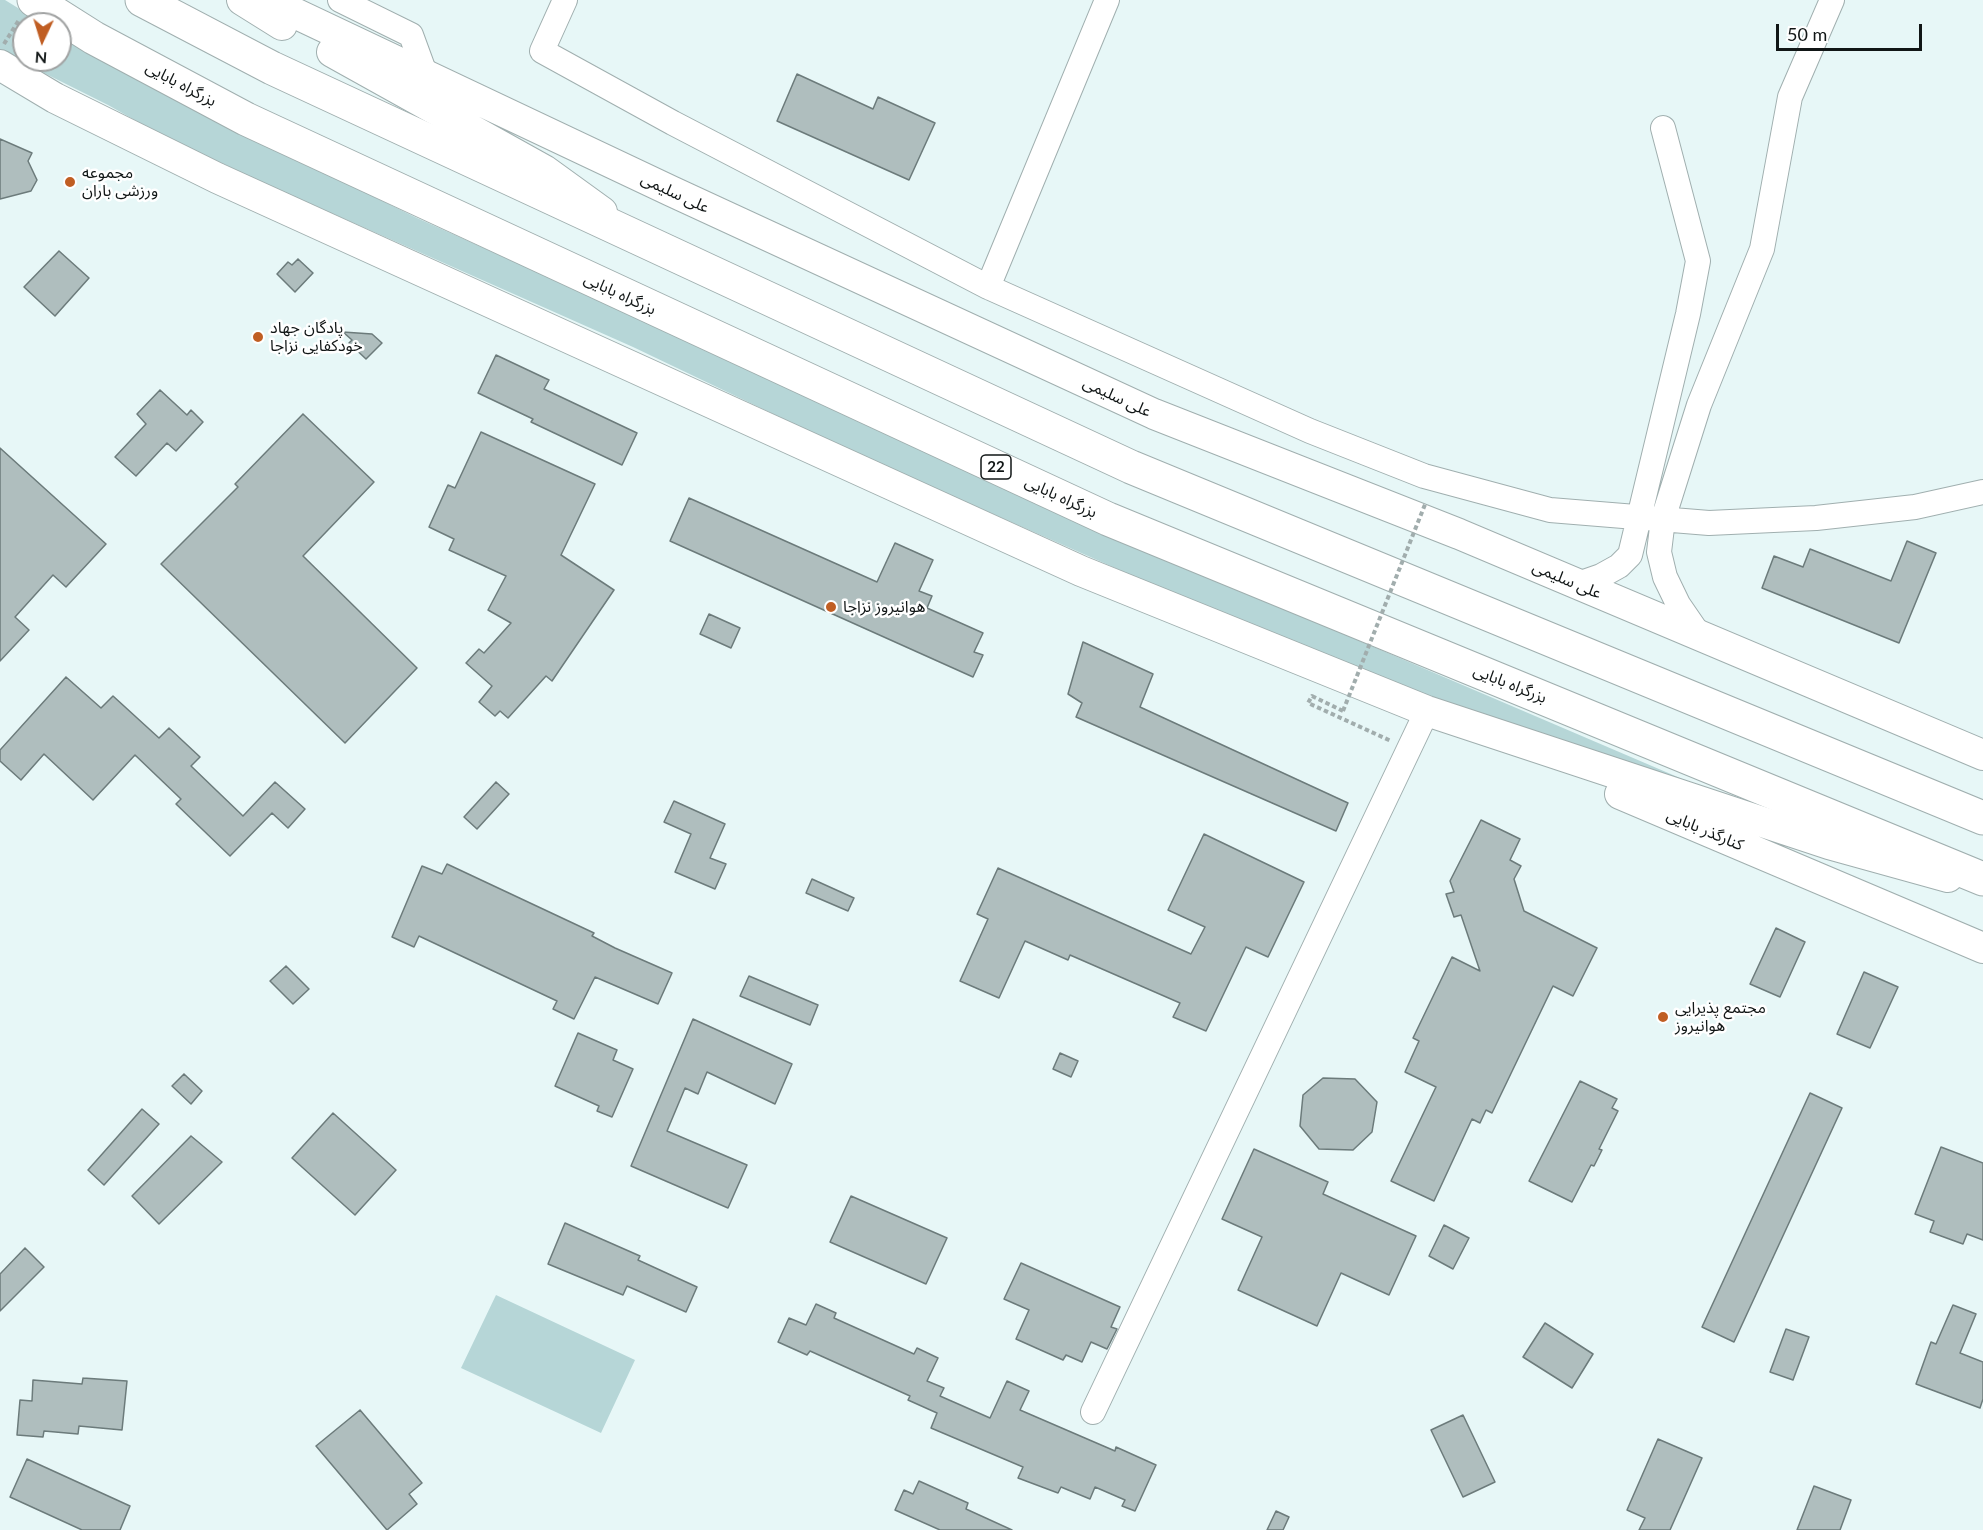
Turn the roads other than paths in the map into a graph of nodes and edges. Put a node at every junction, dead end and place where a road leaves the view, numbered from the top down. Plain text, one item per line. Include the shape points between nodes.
1 (142, 0) edge
2 (242, 0) edge
3 (267, 0) edge
4 (340, 0) edge
5 (565, 0) edge
6 (1107, 0) edge
7 (1832, 0) edge
8 (30, 5) edge
9 (0, 65) edge
10 (426, 76) junction
11 (1662, 128) dead end
12 (646, 244) junction
13 (988, 287) junction
14 (1983, 492) edge
15 (1651, 517) junction
16 (1578, 584) junction
17 (1700, 636) junction
18 (1427, 711) junction
19 (1983, 755) edge
20 (1983, 818) edge
21 (1983, 879) edge
22 (1983, 887) edge
23 (1983, 948) edge
24 (1093, 1412) dead end

1 - 12 highway via 272,68
2 - 12 main road via 544,170
3 - 10 main road, علی سلیمی
4 - 10 street via 411,36
5 - 13 street via 542,51
6 - 13 street
7 - 15 street via 1790,97 1762,249
8 - 21 highway, بزرگراه بابایی / 22 via 246,119 1108,519
9 - 18 main road via 55,98 217,178 1059,562
10 - 16 main road, علی سلیمی via 1154,414
11 - 15 street via 1698,261
12 - 20 highway via 1131,467
13 - 15 street via 1310,431 1424,476 1550,510
14 - 15 street via 1915,507 1816,518 1709,523
15 - 16 street via 1630,555 1610,571
15 - 17 street via 1665,577
16 - 17 main road, علی سلیمی
17 - 19 main road, علی سلیمی
18 - 22 main road via 1829,844
18 - 23 main road, کنارگذر بابایی
18 - 24 street

